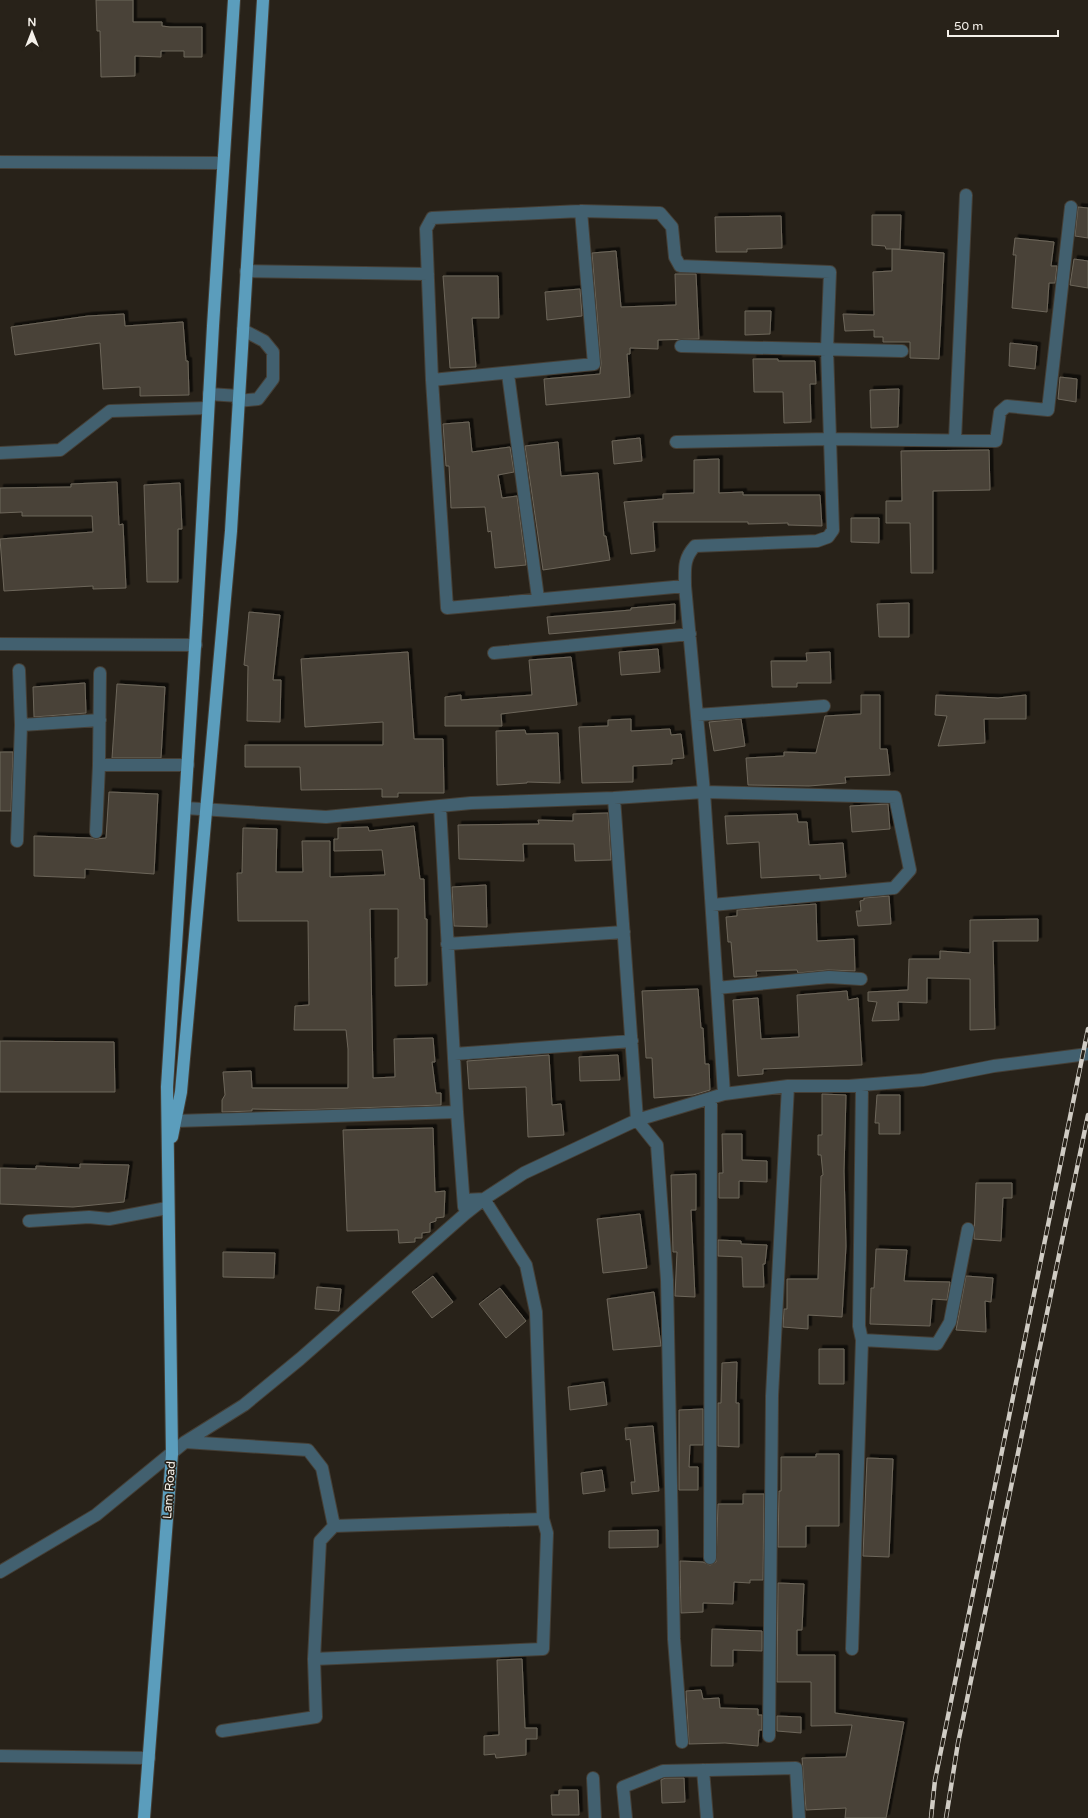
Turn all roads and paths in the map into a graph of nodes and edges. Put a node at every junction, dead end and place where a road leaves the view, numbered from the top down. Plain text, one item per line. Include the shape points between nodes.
1 (234, 0) edge
2 (263, 0) edge
3 (0, 162) edge
4 (223, 163) junction
5 (966, 195) dead end
6 (1071, 207) dead end
7 (581, 211) junction
8 (246, 271) junction
9 (428, 274) junction
10 (243, 330) junction
11 (681, 346) dead end
12 (827, 350) junction
13 (902, 351) dead end
14 (508, 374) junction
15 (432, 380) junction
16 (209, 394) junction
17 (238, 399) junction
18 (208, 408) junction
19 (830, 439) junction
20 (956, 440) junction
21 (676, 442) dead end
22 (0, 452) edge
23 (685, 586) junction
24 (538, 598) junction
25 (690, 634) junction
26 (0, 644) edge
27 (196, 645) junction
28 (494, 653) dead end
29 (19, 670) dead end
30 (100, 673) dead end
31 (824, 706) dead end
32 (697, 715) junction
33 (100, 720) junction
34 (21, 725) junction
35 (99, 765) junction
36 (188, 765) junction
37 (704, 792) junction
38 (614, 798) junction
39 (440, 806) junction
40 (185, 808) junction
41 (207, 809) junction
42 (96, 832) dead end
43 (17, 841) dead end
44 (712, 905) junction
45 (624, 932) junction
46 (448, 944) junction
47 (861, 979) dead end
48 (717, 988) junction
49 (632, 1042) junction
50 (454, 1054) junction
51 (1088, 1054) edge
52 (862, 1085) junction
53 (788, 1086) junction
54 (724, 1094) junction
55 (711, 1098) junction
56 (457, 1112) junction
57 (638, 1120) junction
58 (175, 1121) junction
59 (166, 1161) junction
60 (484, 1199) junction
61 (464, 1200) junction
62 (167, 1208) junction
63 (465, 1214) junction
64 (29, 1221) dead end
65 (968, 1229) dead end
66 (862, 1340) junction
67 (185, 1442) junction
68 (172, 1454) junction
69 (543, 1519) junction
70 (334, 1526) junction
71 (710, 1558) dead end
72 (0, 1572) edge
73 (852, 1649) dead end
74 (314, 1659) junction
75 (222, 1731) dead end
76 (769, 1736) dead end
77 (682, 1742) dead end
78 (0, 1756) edge
79 (149, 1758) junction
80 (703, 1770) junction
81 (594, 1778) dead end
82 (144, 1818) edge
83 (595, 1818) edge
84 (626, 1818) edge
85 (707, 1818) edge
86 (799, 1818) edge

1 - 4 main road
2 - 8 main road
3 - 4 street
4 - 16 main road
5 - 20 street
6 - 20 street via 1048,410 1007,406 1000,412 996,440
7 - 9 street via 432,218 426,229
7 - 12 street via 660,213 672,227 676,257 680,266 830,272
7 - 14 street via 594,364
8 - 9 street
8 - 10 main road
9 - 15 street
10 - 17 main road
10 - 17 street via 264,341 273,352 273,379 258,399
11 - 12 street
12 - 13 street
12 - 19 street
14 - 15 street
14 - 24 street
15 - 24 street via 447,608
16 - 17 street
16 - 18 main road
17 - 41 main road via 232,531
18 - 22 street via 110,411 60,450
18 - 27 main road
19 - 20 street
19 - 21 street
19 - 23 street via 833,530 828,537 817,541 695,546 688,554 685,564
23 - 24 street
23 - 25 street
25 - 28 street
25 - 32 street
26 - 27 street
27 - 36 main road
29 - 34 street
30 - 33 street
31 - 32 street
32 - 37 street
33 - 34 street
33 - 35 street
34 - 43 street
35 - 36 street
35 - 42 street
36 - 40 main road
37 - 38 street
37 - 44 street
37 - 44 street via 895,796 910,870 894,888
38 - 39 street
38 - 45 street
39 - 41 street via 326,817
39 - 46 street
40 - 41 street
40 - 59 main road via 167,1087
41 - 58 main road via 181,1092
44 - 48 street
45 - 46 street
45 - 49 street
46 - 50 street
47 - 48 street via 829,978
48 - 54 street
49 - 50 street
49 - 57 street
50 - 56 street
51 - 52 street via 994,1066 923,1080
52 - 53 street
52 - 66 street
53 - 54 street
53 - 76 street via 772,1396
54 - 55 street
55 - 57 street
55 - 71 street
56 - 58 street
56 - 61 street
57 - 60 street via 524,1173
57 - 77 street via 657,1146 666,1264 674,1639
58 - 59 main road
59 - 62 main road, Lam Road
60 - 61 street
60 - 63 street
60 - 69 street via 526,1264 536,1312
61 - 63 street
62 - 64 street via 108,1219 89,1217
62 - 68 main road, Lam Road
63 - 67 street via 244,1405
65 - 66 street via 950,1322 937,1344
66 - 73 street
67 - 68 street
67 - 70 street via 308,1450 322,1468
68 - 72 street via 96,1515
68 - 79 main road, Lam Road
69 - 70 street
69 - 74 street via 547,1533 543,1649
70 - 74 street via 320,1541
74 - 75 street via 316,1717
78 - 79 street
79 - 82 main road, Lam Road
80 - 84 street via 663,1770 623,1787
80 - 85 street
80 - 86 street via 796,1768
81 - 83 street

